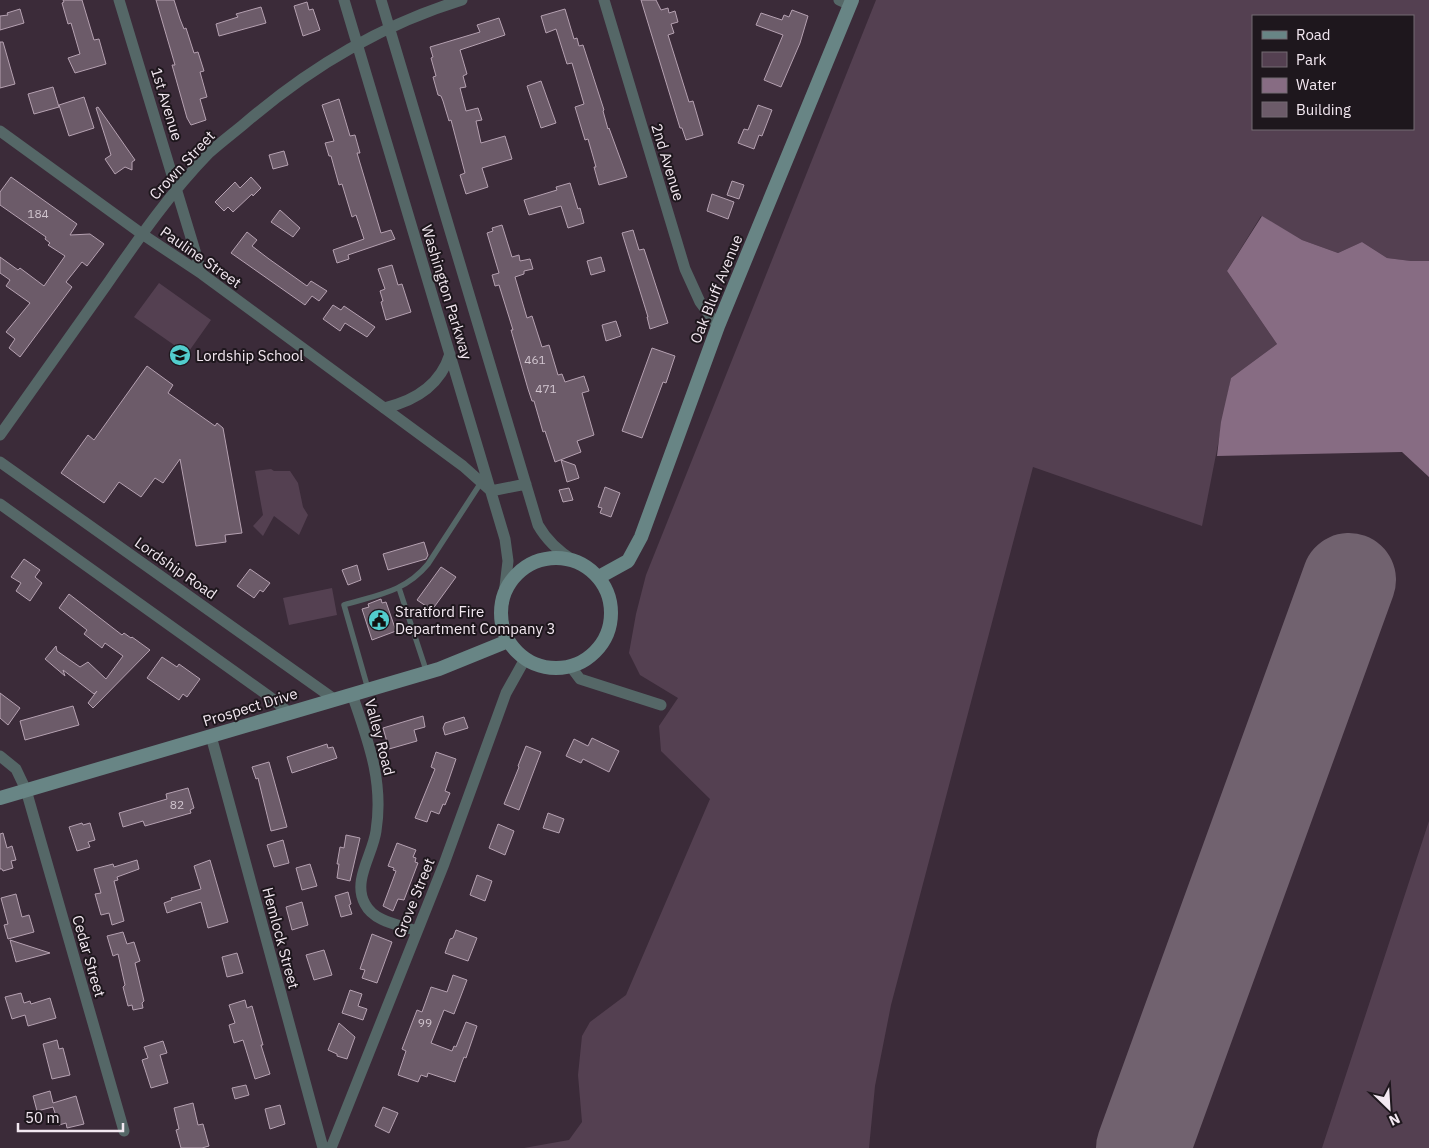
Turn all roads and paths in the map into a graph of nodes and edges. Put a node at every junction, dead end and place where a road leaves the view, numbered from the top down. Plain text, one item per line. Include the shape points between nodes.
1 (119, 0) edge
2 (344, 0) edge
3 (380, 0) edge
4 (462, 0) edge
5 (604, 0) edge
6 (847, 2) edge
7 (389, 28) junction
8 (357, 45) junction
9 (0, 131) edge
10 (177, 188) junction
11 (142, 234) junction
12 (202, 274) junction
13 (718, 326) junction
14 (450, 354) junction
15 (384, 408) junction
16 (0, 435) edge
17 (0, 462) edge
18 (483, 479) junction
19 (526, 484) junction
20 (491, 491) junction
21 (0, 504) edge
22 (574, 561) junction
23 (599, 578) junction
24 (399, 588) junction
25 (504, 595) junction
26 (508, 641) junction
27 (525, 660) junction
28 (571, 667) junction
29 (428, 672) junction
30 (368, 690) junction
31 (352, 694) junction
32 (334, 699) junction
33 (661, 705) dead end
34 (288, 712) junction
35 (211, 736) junction
36 (0, 756) edge
37 (26, 790) junction
38 (0, 798) edge
39 (417, 931) junction
40 (124, 1130) dead end
41 (323, 1148) edge
42 (331, 1148) edge

1 - 10 street, 1st Avenue
2 - 8 street, Washington Parkway
3 - 7 street, Washington Parkway
4 - 7 street, Crown Street
5 - 13 street, 2nd Avenue via 685,269 700,302
6 - 13 main road, Oak Bluff Avenue
7 - 8 street, Crown Street
7 - 19 street, Washington Parkway
8 - 10 street, Crown Street via 303,77 265,106 210,152
8 - 14 street, Washington Parkway
9 - 11 street, Pauline Street
10 - 11 street, Crown Street
10 - 12 street, 1st Avenue
11 - 12 street, Pauline Street
11 - 16 street, Crown Street
12 - 15 street, Pauline Street
13 - 23 main road, Oak Bluff Avenue via 640,537 628,561
14 - 15 street via 446,368 429,387 399,404
14 - 18 street, Washington Parkway
15 - 18 street, Pauline Street
17 - 32 street, Lordship Road
18 - 20 street, Pauline Street
18 - 24 lane via 428,564 419,575
19 - 20 street
19 - 22 street, Washington Parkway via 538,525 545,537 559,552
20 - 25 street via 508,561
21 - 34 street
22 - 23 main road via 588,567
22 - 25 main road via 552,558 532,564 514,577
23 - 28 main road via 610,598 611,622 598,650 586,661
24 - 29 lane
24 - 30 lane via 344,605
25 - 26 main road via 502,626
26 - 27 main road
26 - 29 main road, Prospect Drive
27 - 28 main road via 547,668
27 - 39 street, Grove Street via 506,693
28 - 33 street via 580,679
29 - 30 main road, Prospect Drive
30 - 31 main road, Prospect Drive
31 - 32 main road, Prospect Drive
31 - 39 street, Valley Road via 376,770 378,793 376,832 362,877 362,897 368,909 380,918
32 - 34 main road, Prospect Drive
34 - 35 main road, Prospect Drive
35 - 37 main road, Prospect Drive
35 - 41 street, Hemlock Street
36 - 37 street, Cedar Street via 16,770
37 - 38 main road, Prospect Drive
37 - 40 street, Cedar Street
39 - 42 street, Grove Street

